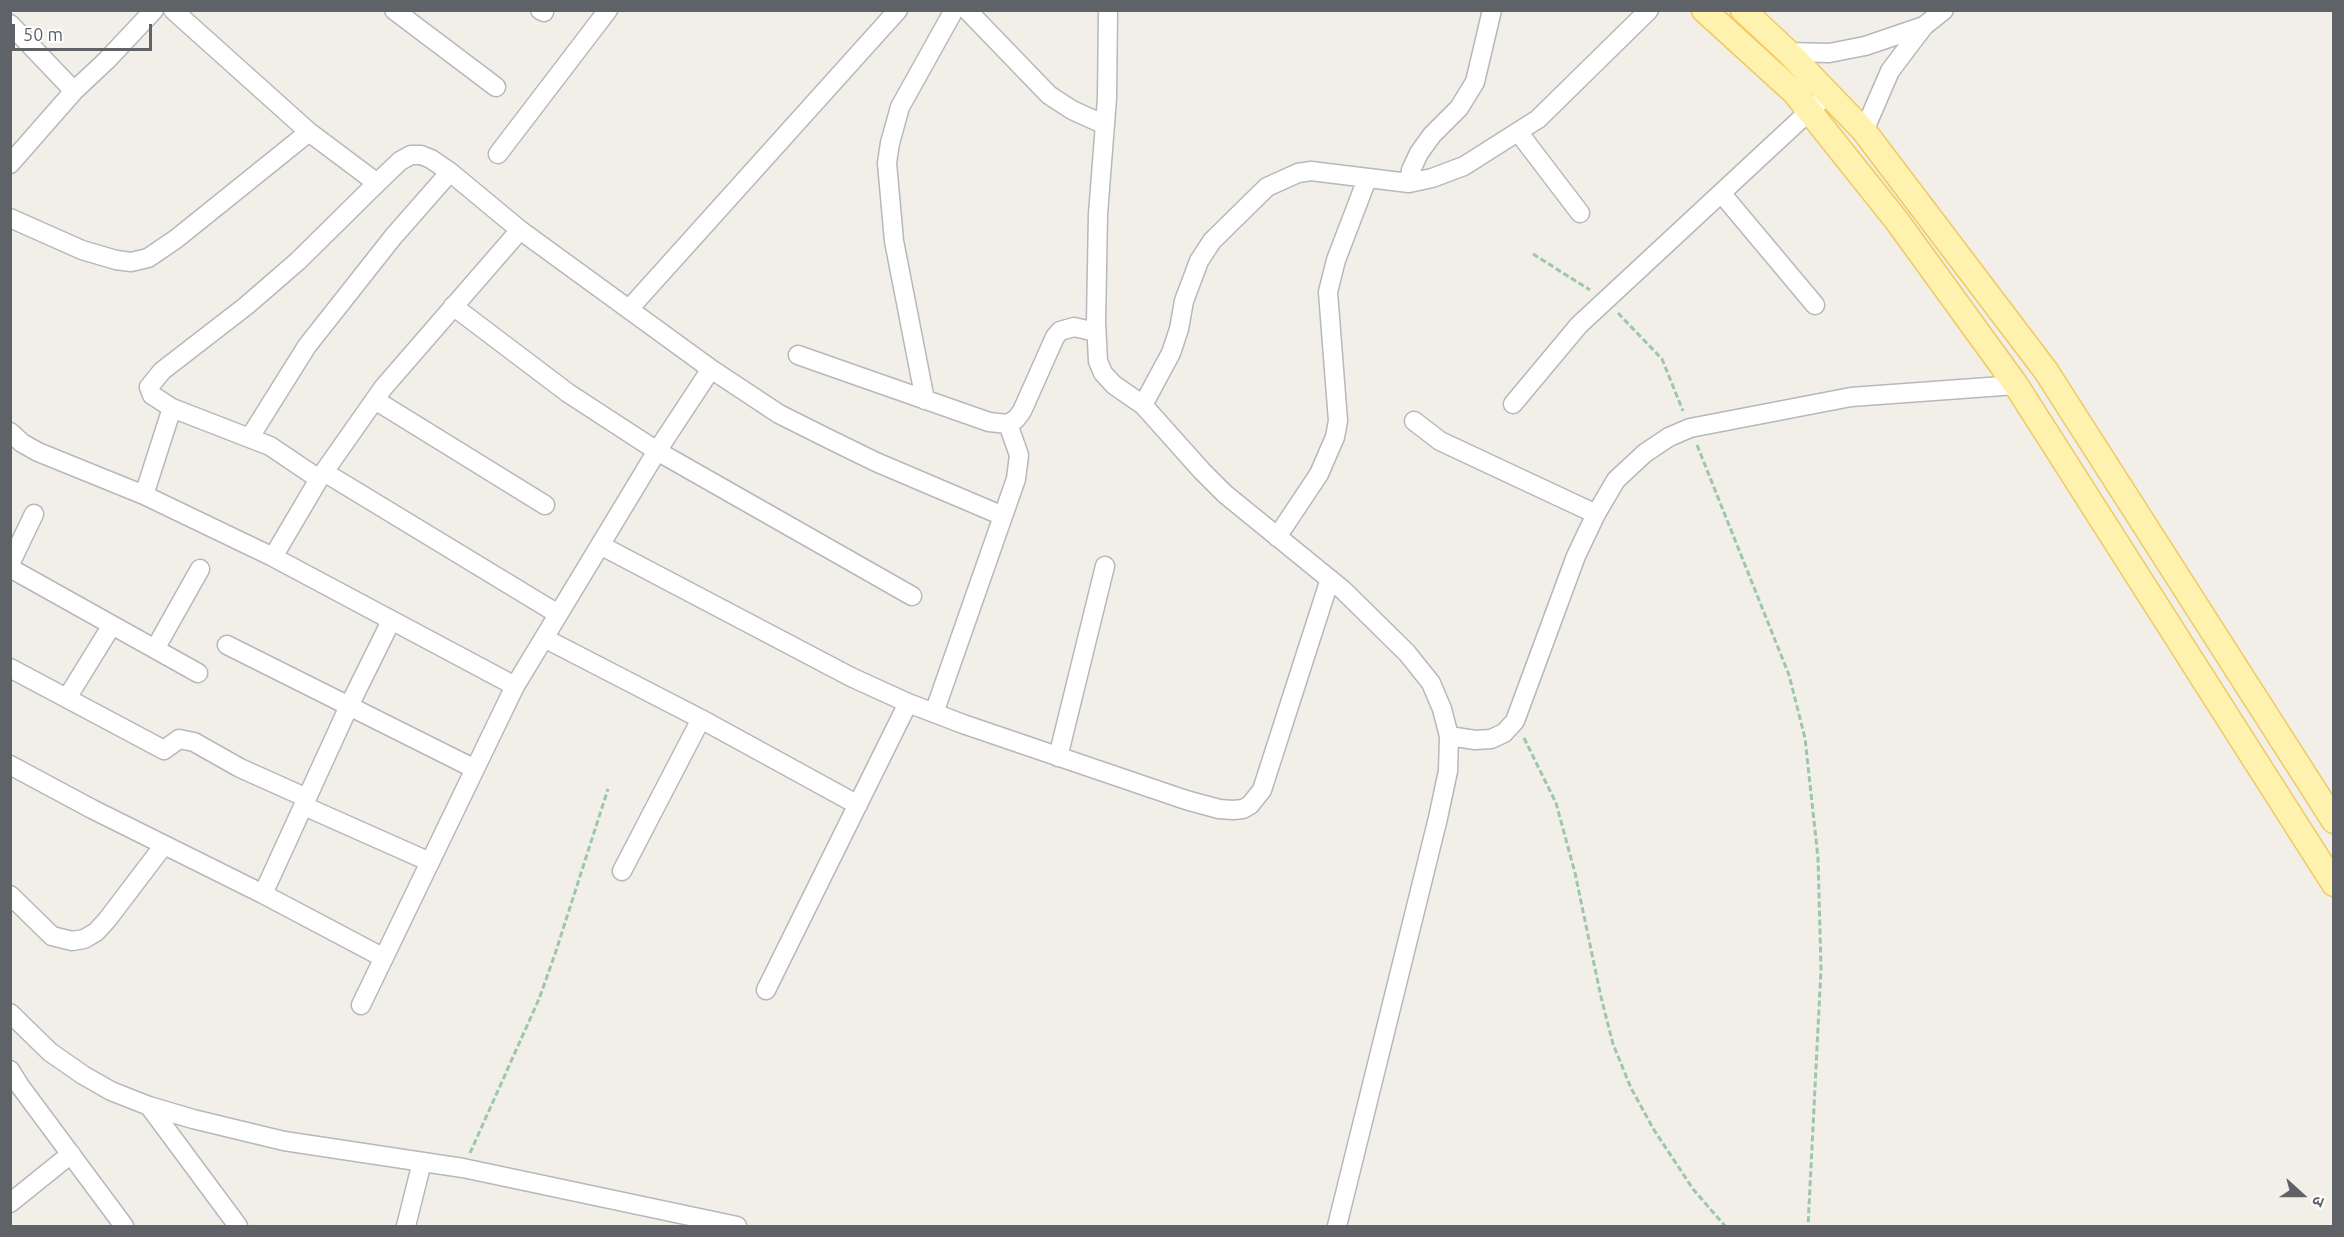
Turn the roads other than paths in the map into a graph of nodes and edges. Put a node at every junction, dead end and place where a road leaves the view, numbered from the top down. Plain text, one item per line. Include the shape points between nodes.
1 (154, 10) edge
2 (173, 10) edge
3 (394, 10) edge
4 (608, 10) edge
5 (898, 10) edge
6 (954, 10) edge
7 (967, 10) edge
8 (1108, 10) edge
9 (1492, 10) edge
10 (1649, 10) edge
11 (1704, 10) edge
12 (1743, 10) edge
13 (1944, 10) edge
14 (10, 24) edge
15 (1924, 26) junction
16 (1788, 52) junction
17 (496, 87) dead end
18 (74, 91) junction
19 (1828, 93) junction
20 (1810, 112) junction
21 (1105, 125) junction
22 (1864, 131) junction
23 (309, 132) junction
24 (1519, 133) junction
25 (498, 154) dead end
26 (12, 158) edge
27 (450, 172) junction
28 (1367, 179) junction
29 (377, 183) junction
30 (1409, 183) junction
31 (1722, 194) junction
32 (1580, 213) dead end
33 (10, 218) edge
34 (520, 230) junction
35 (1815, 305) dead end
36 (453, 306) junction
37 (629, 309) junction
38 (1096, 332) junction
39 (798, 355) dead end
40 (711, 369) junction
41 (2016, 385) junction
42 (375, 400) junction
43 (925, 400) junction
44 (1513, 404) dead end
45 (1143, 405) junction
46 (172, 408) junction
47 (1414, 421) dead end
48 (1008, 424) junction
49 (10, 432) edge
50 (250, 437) junction
51 (657, 451) junction
52 (321, 475) junction
53 (144, 495) junction
54 (545, 505) dead end
55 (34, 514) dead end
56 (1596, 514) junction
57 (1003, 516) junction
58 (1277, 537) junction
59 (600, 545) junction
60 (273, 558) junction
61 (10, 566) edge
62 (1105, 566) dead end
63 (200, 569) dead end
64 (1330, 579) junction
65 (912, 596) dead end
66 (558, 614) junction
67 (391, 621) junction
68 (111, 625) junction
69 (544, 638) junction
70 (227, 645) dead end
71 (155, 649) junction
72 (10, 668) edge
73 (198, 673) dead end
74 (515, 686) junction
75 (68, 698) junction
76 (908, 703) junction
77 (349, 706) junction
78 (934, 713) junction
79 (701, 719) junction
80 (1449, 736) junction
81 (1058, 757) junction
82 (10, 765) edge
83 (475, 769) junction
84 (306, 802) junction
85 (858, 805) junction
86 (2334, 821) edge
87 (164, 844) junction
88 (430, 862) junction
89 (622, 871) dead end
90 (2334, 884) edge
91 (263, 894) junction
92 (10, 895) edge
93 (384, 958) junction
94 (766, 990) dead end
95 (361, 1005) dead end
96 (10, 1013) edge
97 (10, 1070) edge
98 (149, 1106) junction
99 (71, 1154) junction
100 (422, 1162) junction
101 (10, 1203) edge
102 (121, 1225) edge
103 (238, 1227) edge
104 (406, 1227) edge
105 (737, 1227) edge
106 (1337, 1227) edge

1 - 18 street
2 - 23 street
3 - 17 street
4 - 25 street
5 - 37 street
6 - 43 street via 900,107 887,164 894,241
7 - 21 street via 1049,95
8 - 21 street
9 - 30 street via 1475,82 1459,108 1419,153
10 - 24 street via 1577,83
11 - 20 main road via 1795,93
12 - 16 main road
13 - 15 street
14 - 18 street
15 - 16 street via 1865,46 1829,52
15 - 22 street via 1890,71
16 - 19 main road
18 - 26 street
19 - 20 street
19 - 22 main road
20 - 31 street
20 - 41 main road via 1897,221
21 - 38 street via 1098,214
22 - 86 main road via 2046,371
23 - 29 street
23 - 33 street via 148,258 116,260 82,250
24 - 30 street via 1464,166
24 - 32 street
27 - 29 street via 431,159 411,155
27 - 34 street
27 - 50 street via 307,346
28 - 30 street
28 - 45 street via 1298,172 1267,187 1246,205 1199,261 1171,353
28 - 58 street via 1328,292 1338,421 1335,437 1319,474
29 - 46 street via 298,261 153,380 148,387 152,394
31 - 35 street
31 - 44 street via 1579,325
34 - 36 street
34 - 37 street
36 - 42 street
36 - 51 street via 568,393
37 - 40 street
38 - 45 street via 1102,373
38 - 48 street via 1074,327 1060,331 1022,411
39 - 43 street
40 - 51 street
40 - 57 street via 779,414 820,435
41 - 56 street via 1851,397 1690,428 1645,453 1616,480
41 - 90 main road
42 - 52 street
42 - 54 street
43 - 48 street via 989,422
45 - 58 street via 1202,471
46 - 50 street
46 - 53 street
47 - 56 street via 1440,441
48 - 57 street via 1019,455 1016,479
49 - 53 street via 38,452
50 - 52 street
51 - 59 street
51 - 65 street
52 - 60 street
52 - 66 street
53 - 60 street
55 - 61 street
56 - 80 street via 1576,556 1515,721 1491,739
57 - 78 street
58 - 64 street
59 - 66 street
59 - 76 street via 850,677
60 - 67 street
61 - 68 street
62 - 81 street
63 - 71 street
64 - 80 street via 1407,653 1431,683
64 - 81 street via 1262,790 1250,805 1219,809
66 - 69 street
67 - 74 street
67 - 77 street
68 - 71 street
68 - 75 street
69 - 74 street
69 - 79 street
70 - 77 street
71 - 73 street
72 - 75 street
74 - 83 street
75 - 84 street via 164,750 179,739 194,742
76 - 78 street
76 - 85 street
77 - 83 street
77 - 84 street
78 - 81 street
79 - 85 street
79 - 89 street
80 - 106 street via 1448,771 1438,818
82 - 87 street
83 - 88 street
84 - 88 street
84 - 91 street
85 - 94 street
87 - 91 street
87 - 92 street via 107,920 84,939 72,941 52,936
88 - 93 street
91 - 93 street
93 - 95 street
96 - 98 street via 50,1052 83,1075
97 - 99 street
98 - 100 street via 239,1132
98 - 103 street
99 - 101 street
99 - 102 street
100 - 104 street
100 - 105 street

